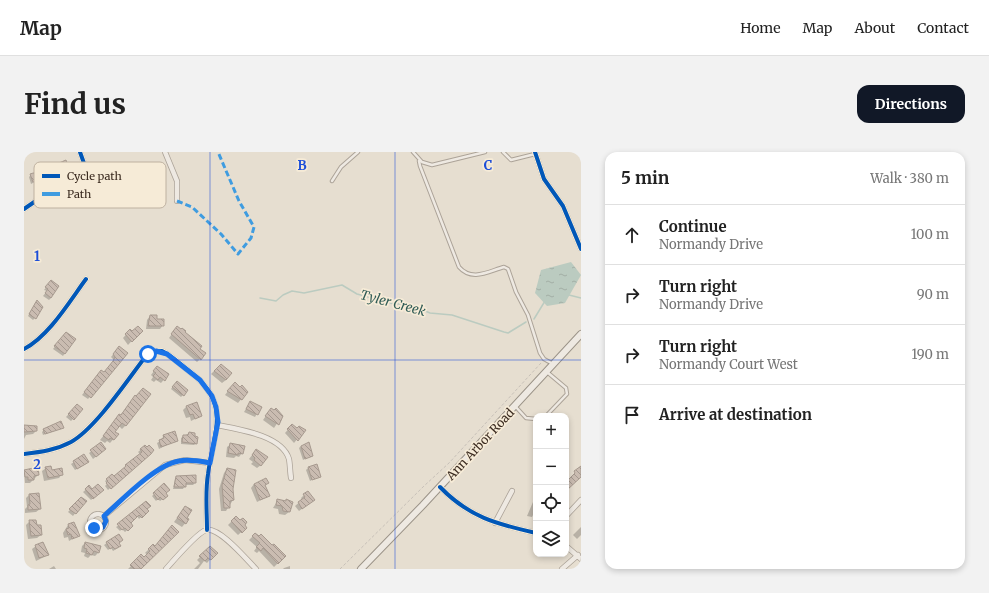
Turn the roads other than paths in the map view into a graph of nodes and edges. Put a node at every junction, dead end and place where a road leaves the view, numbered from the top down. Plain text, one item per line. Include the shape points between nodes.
1 (80, 152) edge
2 (165, 152) edge
3 (358, 152) edge
4 (413, 152) edge
5 (485, 152) edge
6 (502, 152) edge
7 (535, 153) edge
8 (419, 161) junction
9 (84, 162) edge
10 (332, 181) dead end
11 (177, 201) dead end
12 (34, 202) edge
13 (24, 209) edge
14 (581, 249) edge
15 (86, 279) dead end
16 (581, 334) edge
17 (24, 349) edge
18 (553, 364) junction
19 (546, 372) junction
20 (514, 406) junction
21 (549, 413) edge
22 (533, 419) edge
23 (217, 425) junction
24 (24, 454) edge
25 (210, 463) junction
26 (290, 478) dead end
27 (440, 487) junction
28 (512, 491) dead end
29 (581, 500) edge
30 (569, 513) edge
31 (104, 516) dead end
32 (495, 524) junction
33 (207, 530) junction
34 (533, 532) edge
35 (569, 549) edge
36 (579, 557) edge
37 (166, 569) edge
38 (256, 569) edge
39 (361, 569) edge
40 (562, 569) edge

1 - 9 street
2 - 11 street via 177,181
3 - 10 lane via 341,167
4 - 8 lane
5 - 8 lane via 432,165
6 - 7 lane via 511,160
7 - 14 street via 544,179 563,206
8 - 18 lane via 459,267 463,272 477,275 504,267 508,269 528,315 536,344 544,359
12 - 13 street
15 - 17 street via 46,332
16 - 18 main road, Ann Arbor Road
18 - 19 main road, Ann Arbor Road
19 - 20 main road, Ann Arbor Road
19 - 21 lane via 566,388 567,394
20 - 22 lane via 526,418
20 - 27 main road, Ann Arbor Road
23 - 24 street via 216,407 208,388 167,354 156,351 146,356 94,423 77,438 56,449
23 - 25 street
23 - 26 street via 252,432 271,440 289,459
25 - 31 street via 185,460 165,465
25 - 33 street via 207,483
27 - 32 street via 467,510
27 - 39 main road, Ann Arbor Road
28 - 32 street
29 - 30 street
32 - 34 street
33 - 37 street via 201,532
33 - 38 street via 218,532
35 - 36 street
36 - 40 street

